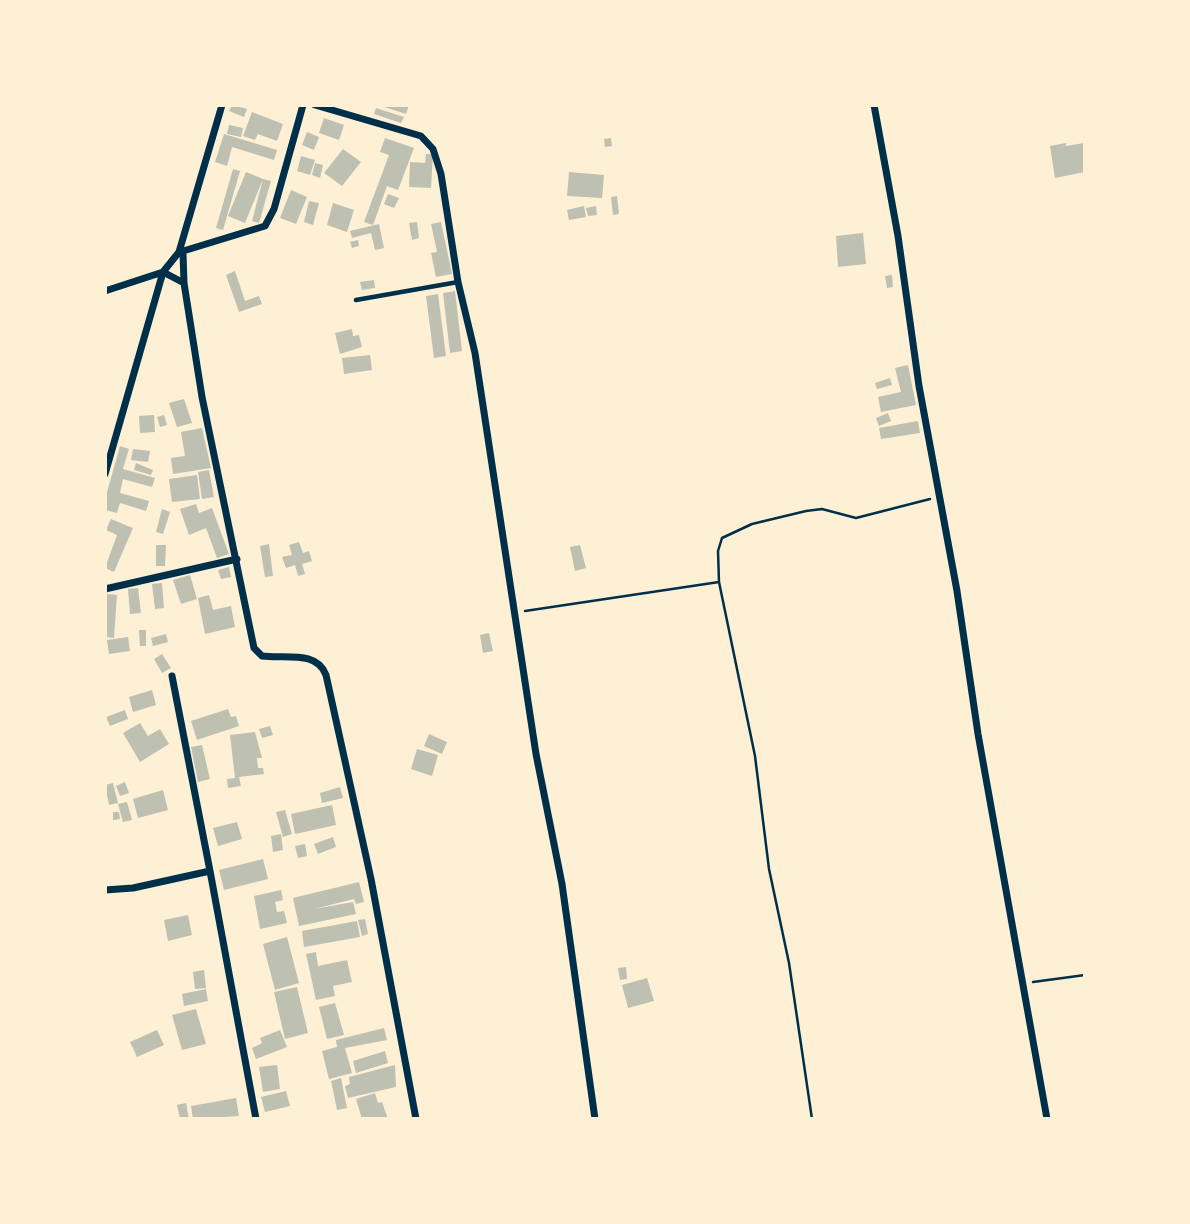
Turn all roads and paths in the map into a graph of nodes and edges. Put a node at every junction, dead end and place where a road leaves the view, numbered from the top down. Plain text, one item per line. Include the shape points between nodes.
1 (222, 105) edge
2 (303, 105) edge
3 (316, 105) edge
4 (874, 105) edge
5 (181, 252) junction
6 (163, 272) junction
7 (458, 282) junction
8 (184, 283) junction
9 (105, 291) edge
10 (356, 300) dead end
11 (105, 474) edge
12 (940, 497) junction
13 (237, 559) junction
14 (719, 582) junction
15 (105, 589) edge
16 (515, 611) junction
17 (172, 676) dead end
18 (209, 871) junction
19 (105, 890) edge
20 (1085, 975) edge
21 (1024, 983) junction
22 (256, 1119) edge
23 (416, 1119) edge
24 (595, 1119) edge
25 (811, 1119) edge
26 (1047, 1119) edge

1 - 5 street
2 - 5 street via 265,226
3 - 7 street via 429,142 440,174
4 - 12 street
5 - 6 street
5 - 8 street
6 - 8 street
6 - 9 street
6 - 11 street
7 - 10 lane
7 - 16 street via 475,353
8 - 13 street via 202,397
12 - 14 path via 856,518 822,509 752,524 722,538
12 - 21 street
13 - 15 street
13 - 23 street via 254,648 262,656 311,658 326,675
14 - 16 path
14 - 25 path via 755,756
16 - 24 street via 562,884
17 - 18 street
18 - 19 street
18 - 22 street
20 - 21 path
21 - 26 street

